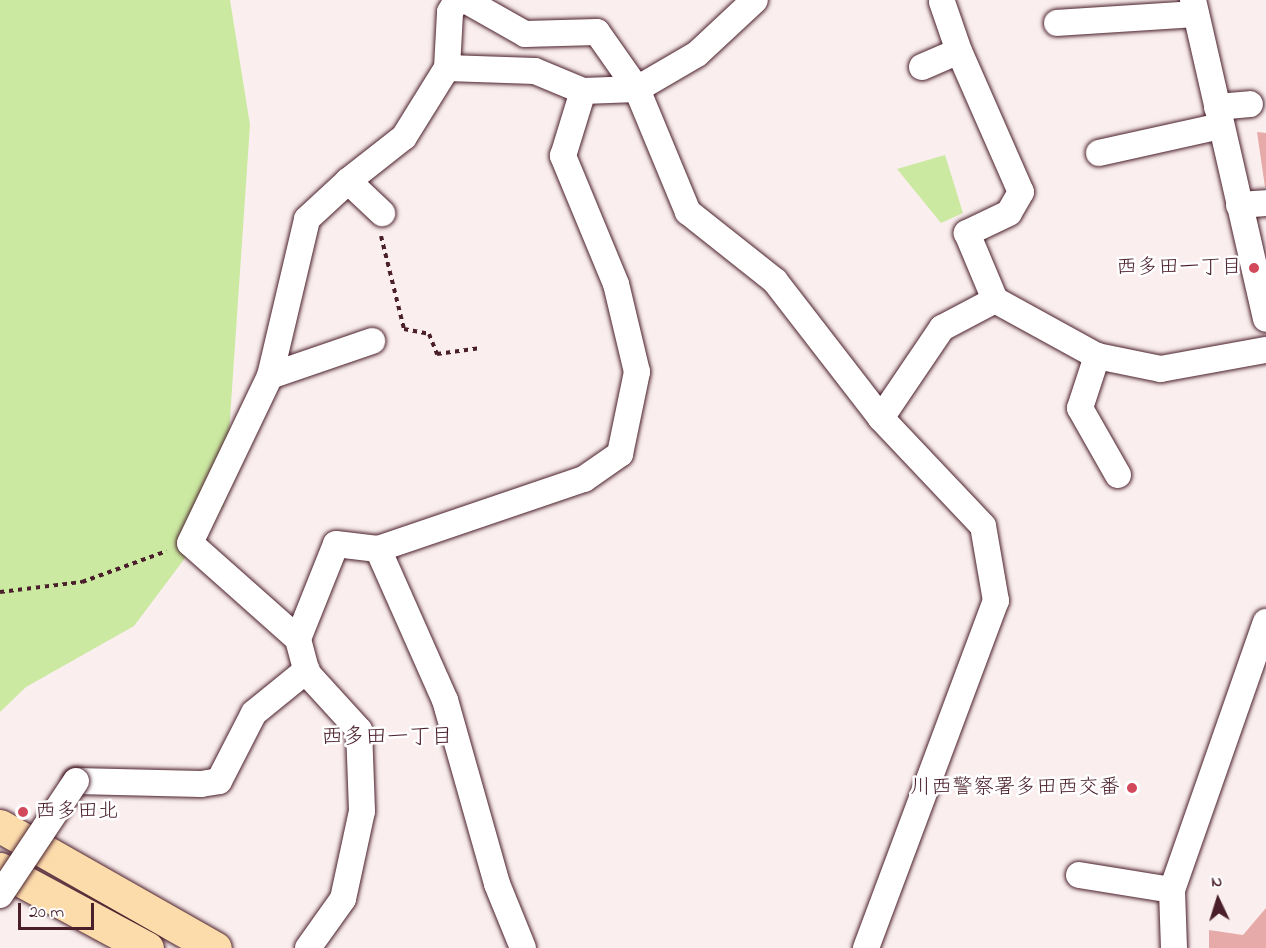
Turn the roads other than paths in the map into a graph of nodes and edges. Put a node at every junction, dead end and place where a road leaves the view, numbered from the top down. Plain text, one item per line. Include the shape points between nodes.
1 (456, 0) edge
2 (465, 0) edge
3 (755, 0) edge
4 (942, 2) dead end
5 (1194, 7) edge
6 (1057, 23) dead end
7 (959, 51) junction
8 (922, 67) dead end
9 (447, 68) junction
10 (637, 89) junction
11 (583, 91) junction
12 (1250, 104) dead end
13 (1219, 117) junction
14 (1099, 153) dead end
15 (348, 181) junction
16 (1266, 203) edge
17 (1239, 205) junction
18 (382, 213) road end
19 (995, 300) junction
20 (1266, 319) edge
21 (372, 341) dead end
22 (1266, 350) edge
23 (1097, 356) junction
24 (270, 376) junction
25 (881, 418) junction
26 (1118, 475) dead end
27 (378, 549) junction
28 (1266, 622) edge
29 (298, 639) junction
30 (307, 670) junction
31 (0, 826) edge
32 (0, 869) edge
33 (1079, 875) dead end
34 (1172, 890) junction
35 (0, 895) edge
36 (147, 948) edge
37 (215, 948) edge
38 (308, 948) edge
39 (523, 948) edge
40 (866, 948) edge
41 (1174, 948) edge

1 - 9 street via 450,12
2 - 10 street via 525,34 597,32
3 - 10 street via 697,54
4 - 7 street
5 - 6 street
5 - 13 street
7 - 8 street
7 - 19 street via 1021,192 1010,213 967,233
9 - 11 street via 535,71
9 - 15 street via 404,137
10 - 11 street
10 - 25 street via 688,212 775,281
11 - 27 street via 563,156 616,284 637,372 620,454 584,479
12 - 13 street
13 - 14 street
13 - 17 street
15 - 18 street
15 - 24 street via 307,219
16 - 17 street
17 - 20 street
19 - 23 street
19 - 25 street via 942,328
21 - 24 street
22 - 23 street via 1161,369
23 - 26 street via 1080,408
24 - 29 street via 190,543
25 - 40 street via 983,526 996,601
27 - 29 street via 336,544
27 - 39 street via 445,700 497,884
28 - 34 street
29 - 30 street
30 - 35 street, bridge via 254,712 219,781 76,781
30 - 38 street via 360,730 362,811 343,899
31 - 37 main road
32 - 36 main road
33 - 34 street
34 - 41 street

